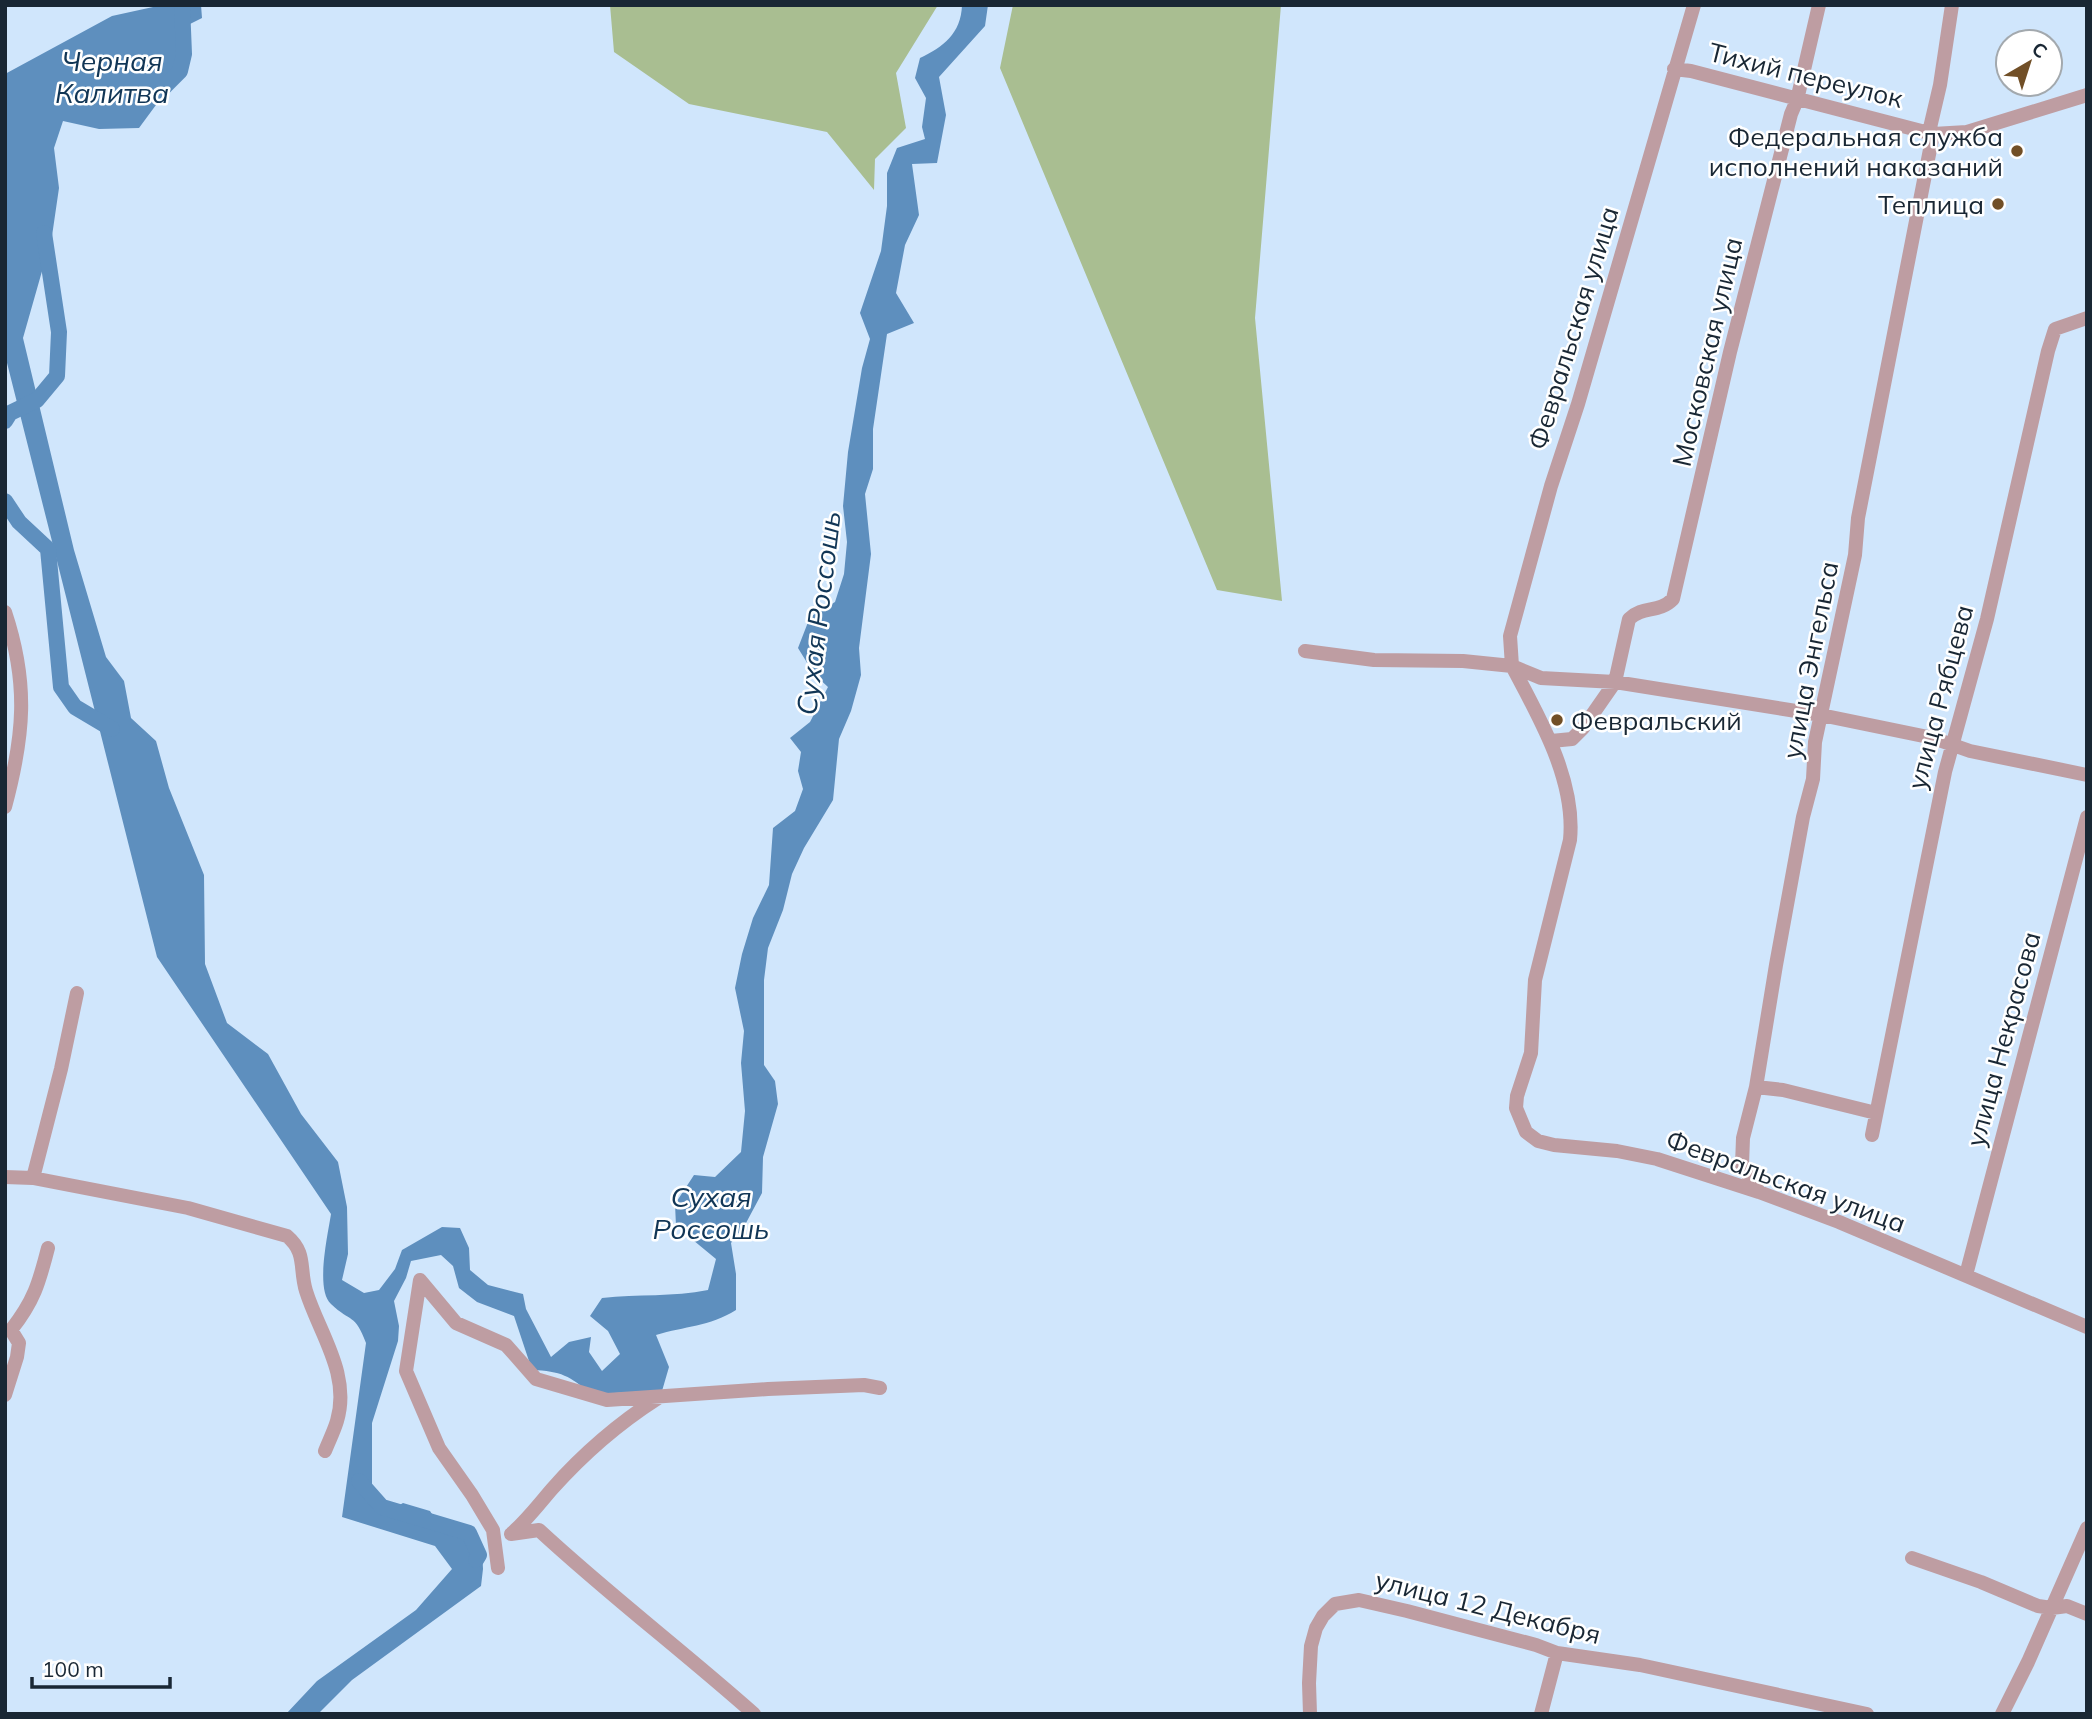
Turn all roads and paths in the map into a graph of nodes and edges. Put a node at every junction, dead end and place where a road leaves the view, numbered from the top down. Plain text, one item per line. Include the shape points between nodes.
1 (1694, 5) edge
2 (1819, 5) edge
3 (1952, 5) edge
4 (1674, 69) junction
5 (2087, 95) edge
6 (1797, 100) junction
7 (1931, 133) junction
8 (2087, 318) edge
9 (5, 612) edge
10 (1305, 652) dead end
11 (1512, 666) junction
12 (1615, 682) junction
13 (1821, 715) junction
14 (1551, 741) junction
15 (1952, 746) junction
16 (2087, 775) edge
17 (5, 807) edge
18 (2087, 817) edge
19 (77, 993) dead end
20 (1756, 1087) junction
21 (1876, 1112) junction
22 (1872, 1135) dead end
23 (5, 1177) edge
24 (33, 1178) junction
25 (1759, 1192) junction
26 (48, 1248) dead end
27 (1966, 1275) junction
28 (2087, 1327) edge
29 (8, 1329) edge
30 (880, 1388) dead end
31 (5, 1395) edge
32 (663, 1395) junction
33 (325, 1451) dead end
34 (2087, 1528) edge
35 (1912, 1558) dead end
36 (498, 1568) dead end
37 (2052, 1608) junction
38 (2087, 1615) edge
39 (1558, 1653) junction
40 (2004, 1713) edge
41 (754, 1714) edge
42 (1310, 1714) edge
43 (1541, 1714) edge
44 (1867, 1714) edge

1 - 4 street, Февральская улица
2 - 6 street, Московская улица
3 - 7 street, улица Энгельса
4 - 6 street, Тихий переулок
4 - 11 street, Февральская улица via 1510,636
5 - 7 street, Тихий переулок via 1968,132
6 - 7 street, Тихий переулок
6 - 12 street, Московская улица via 1730,352 1673,599 1665,607 1637,612 1629,619
7 - 13 street, улица Энгельса via 1858,518 1855,555
8 - 15 street, улица Рябцева via 2055,329 1987,619
9 - 17 street via 20,679 22,722
10 - 11 street
11 - 12 street via 1541,678
11 - 14 street, Февральская улица
12 - 13 street
12 - 14 street via 1572,739
13 - 15 street
13 - 20 street, улица Энгельса
14 - 25 street, Февральская улица via 1572,824 1535,980 1531,1053 1517,1096 1520,1120 1538,1141 1657,1159
15 - 16 street
15 - 21 street, улица Рябцева
18 - 27 street, улица Некрасова
19 - 24 street
20 - 21 street
20 - 25 street, улица Энгельса via 1743,1138 1742,1164
21 - 22 street, улица Рябцева
23 - 24 street
24 - 33 street via 188,1208 287,1236 296,1244 305,1290 340,1385 338,1419
25 - 27 street, Февральская улица
26 - 29 street via 37,1291 25,1313
27 - 28 street, Февральская улица
29 - 31 street via 19,1343
30 - 32 street via 864,1385
32 - 36 street via 607,1400 536,1380 506,1345 456,1324 420,1280 407,1371 439,1448 493,1530
32 - 41 street via 600,1441 511,1534 539,1530
34 - 37 street
35 - 37 street
37 - 38 street via 2067,1606
37 - 40 street
39 - 42 street, улица 12 Декабря via 1359,1600 1335,1604 1323,1616 1311,1646
39 - 43 street
39 - 44 street, улица 12 Декабря via 1640,1665

